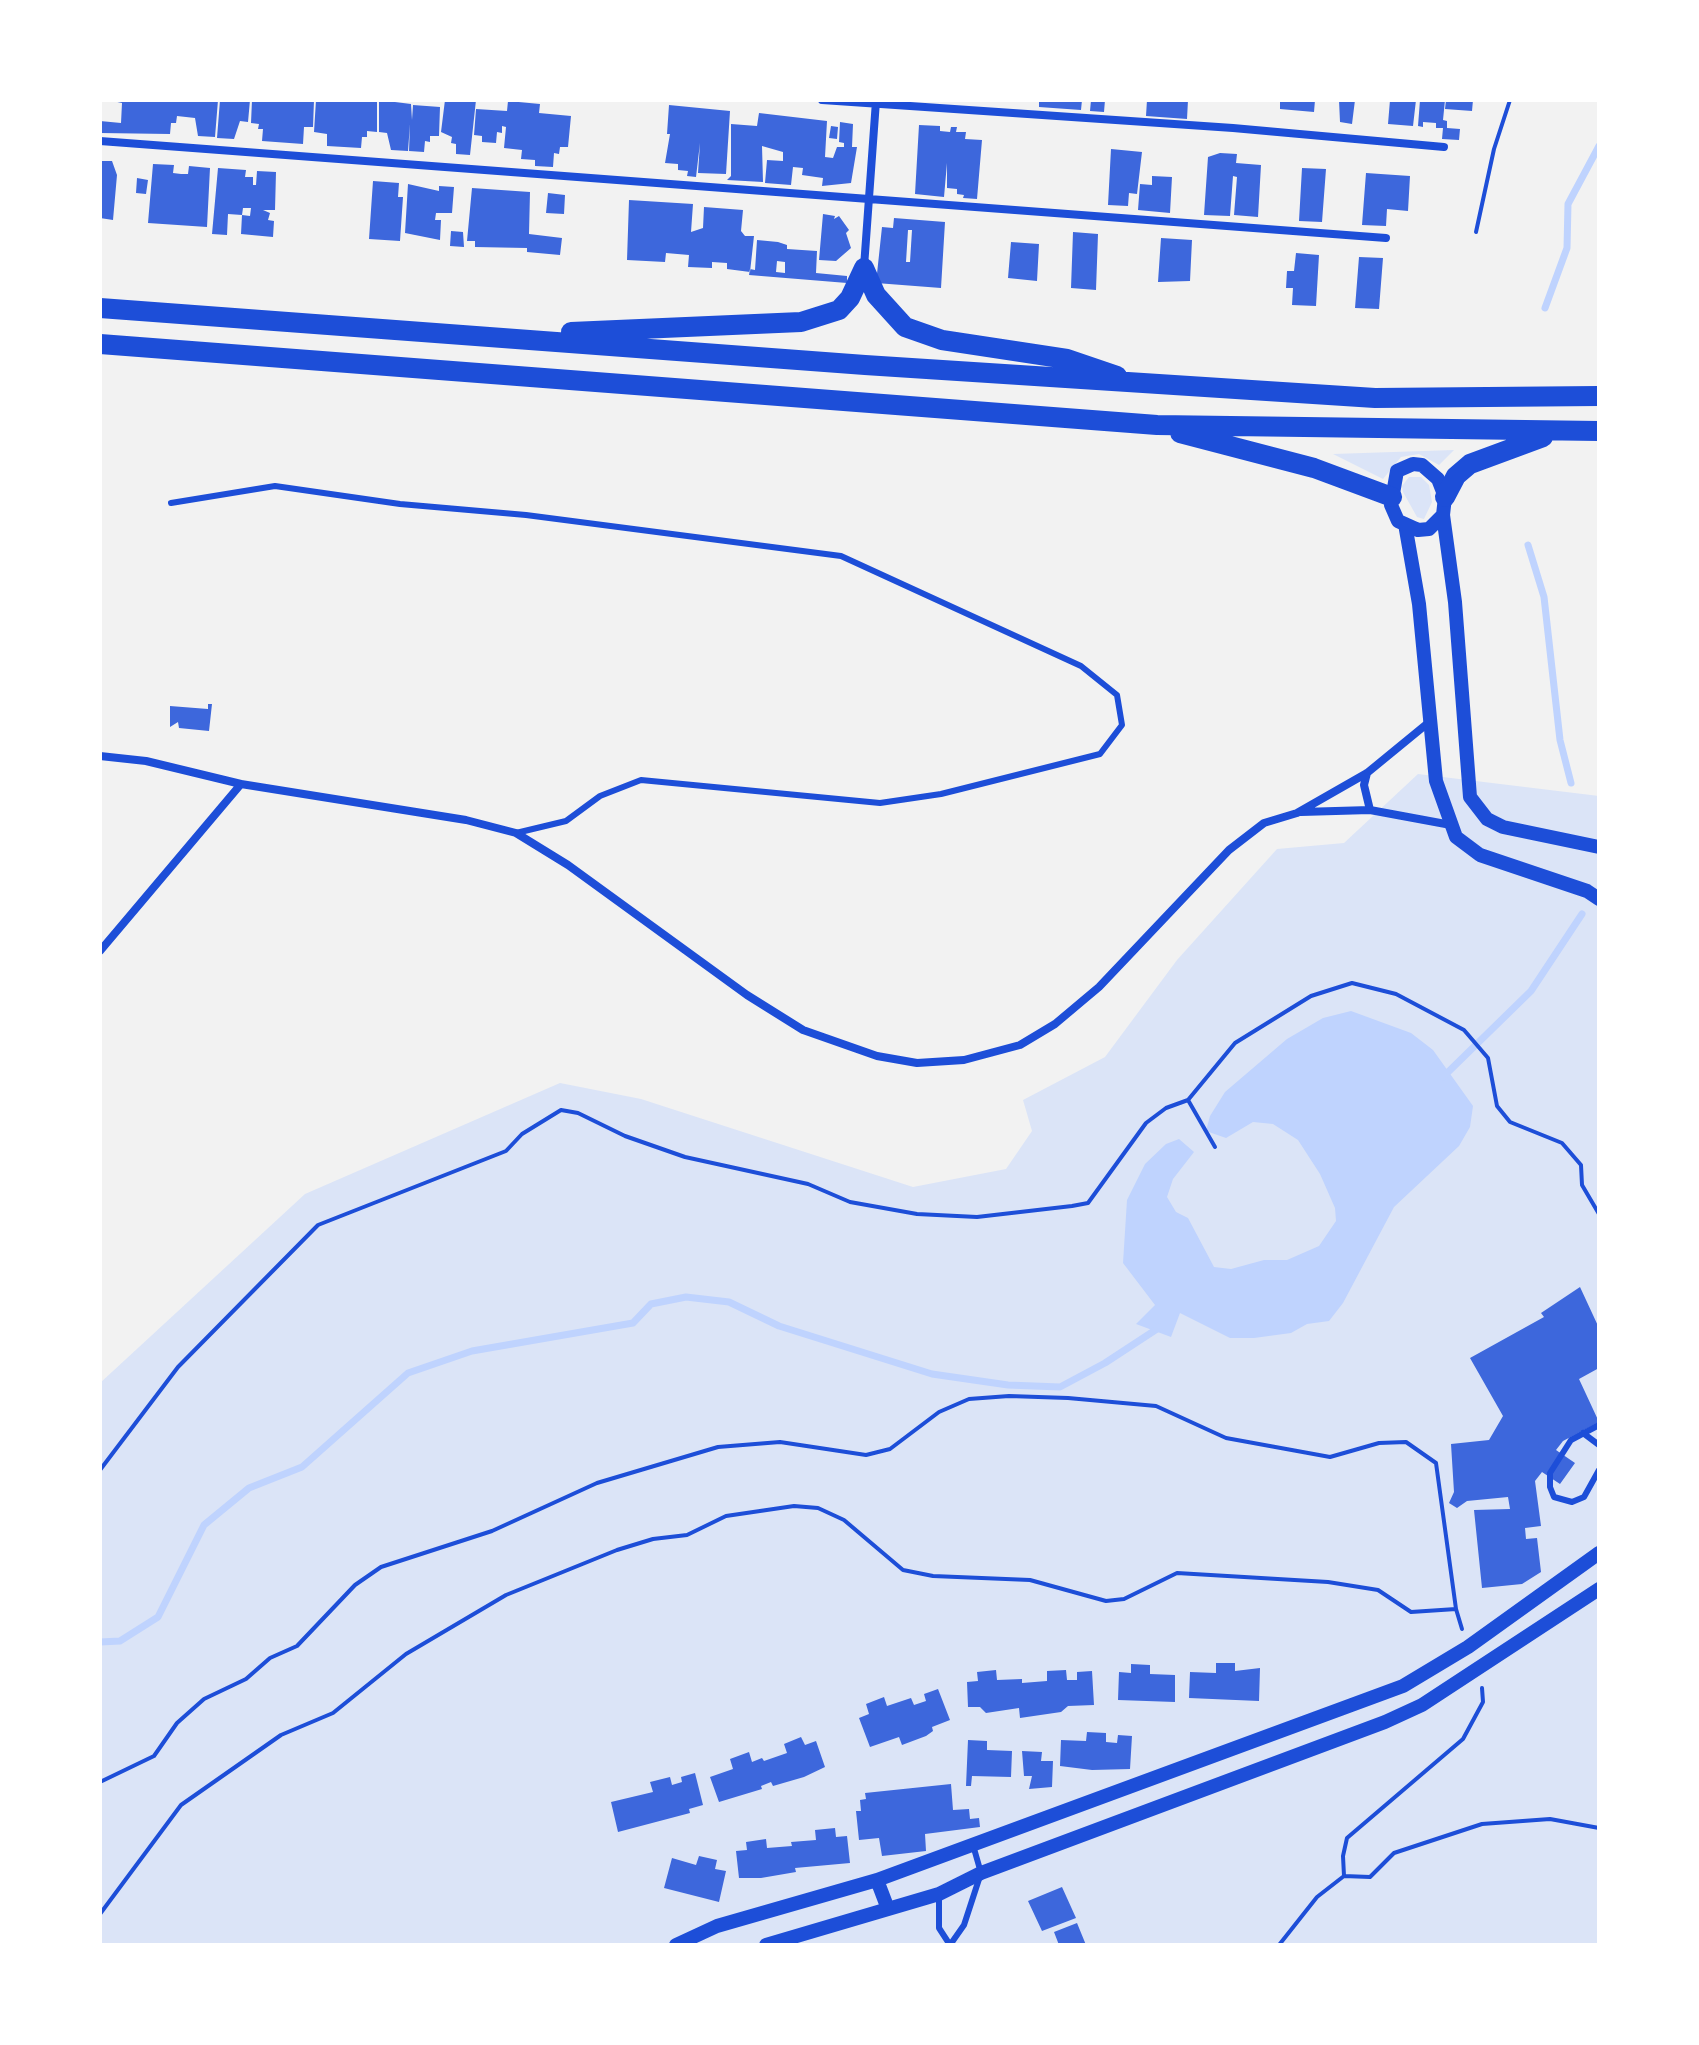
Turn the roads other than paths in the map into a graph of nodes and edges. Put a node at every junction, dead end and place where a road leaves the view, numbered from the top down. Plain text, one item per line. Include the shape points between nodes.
1 (822, 100) edge
2 (876, 102) edge
3 (100, 141) edge
4 (1444, 147) dead end
5 (867, 199) junction
6 (1386, 238) dead end
7 (864, 268) junction
8 (100, 308) edge
9 (543, 339) junction
10 (100, 344) edge
11 (1132, 382) junction
12 (1599, 396) edge
13 (1157, 425) junction
14 (1599, 431) edge
15 (1562, 432) junction
16 (1392, 497) junction
17 (171, 503) dead end
18 (1444, 506) junction
19 (1405, 524) junction
20 (1428, 723) junction
21 (100, 756) edge
22 (1367, 773) junction
23 (241, 784) junction
24 (1370, 810) junction
25 (1297, 813) junction
26 (1451, 825) junction
27 (516, 833) junction
28 (1599, 847) edge
29 (1599, 899) edge
30 (100, 951) edge
31 (1599, 1425) edge
32 (1583, 1432) junction
33 (1599, 1445) edge
34 (1599, 1470) edge
35 (1599, 1553) edge
36 (1599, 1589) edge
37 (1468, 1647) junction
38 (1480, 1666) junction
39 (973, 1845) junction
40 (981, 1873) junction
41 (877, 1880) junction
42 (939, 1894) junction
43 (888, 1909) junction
44 (676, 1945) edge
45 (766, 1945) edge
46 (950, 1945) edge

1 - 2 street
2 - 4 street
2 - 5 street
3 - 5 street
5 - 6 street
5 - 7 street
7 - 9 highway via 839,310 801,322 605,329
7 - 11 highway via 876,295 905,327 942,340 1067,359
8 - 9 highway
9 - 11 highway
10 - 13 highway
11 - 12 highway via 1375,398
13 - 15 highway
13 - 16 highway via 1314,468
14 - 15 highway
15 - 18 highway via 1470,464 1456,476
16 - 18 street via 1397,471 1413,464 1438,479
16 - 19 street via 1393,512
17 - 27 lane via 286,486 841,556 1081,666 1117,695 1122,725 1100,754 987,783 880,803 641,780 600,796 566,821
18 - 19 street via 1429,529
18 - 28 street via 1470,797 1476,809 1503,827
19 - 20 street via 1419,604
20 - 22 street
20 - 26 street via 1436,781
21 - 23 street via 146,761
22 - 24 street
22 - 25 street
23 - 27 street via 466,820
23 - 30 street
24 - 25 street
24 - 26 street
25 - 27 street via 1264,823 1229,850 1099,987 1055,1024 1020,1045 964,1060 917,1063 877,1056 803,1030
26 - 29 street via 1463,845 1480,855
31 - 32 lane
32 - 33 lane
32 - 34 lane via 1571,1440 1550,1473 1554,1497 1572,1502 1584,1497
35 - 37 street
36 - 38 street
37 - 38 lane
37 - 39 street via 1403,1686 1354,1706
38 - 40 street via 1422,1705 1385,1722
39 - 40 lane
39 - 41 street
40 - 42 street
40 - 46 lane via 964,1925
41 - 43 street
41 - 44 street via 717,1926
42 - 43 street
42 - 46 lane via 939,1928
43 - 45 street

